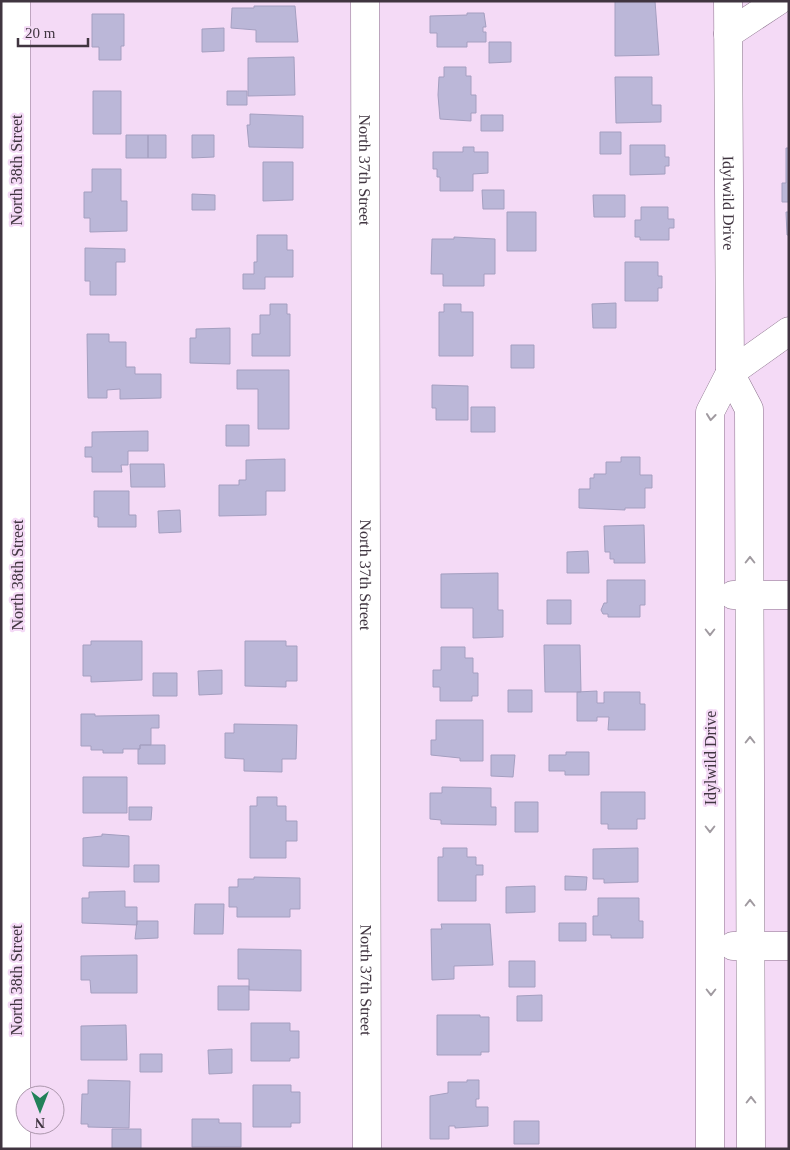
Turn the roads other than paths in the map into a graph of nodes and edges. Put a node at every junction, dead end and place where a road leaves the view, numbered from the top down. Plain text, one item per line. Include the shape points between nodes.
1 (16, 1) edge
2 (365, 1) edge
3 (728, 1) edge
4 (778, 1) edge
5 (728, 34) junction
6 (9, 56) edge
7 (789, 331) edge
8 (730, 373) junction
9 (9, 381) edge
10 (710, 595) junction
11 (750, 595) junction
12 (789, 595) edge
13 (710, 946) junction
14 (750, 946) junction
15 (789, 946) edge
16 (16, 1149) edge
17 (367, 1149) edge
18 (710, 1149) edge
19 (751, 1149) edge

1 - 6 street, North 38th Street
2 - 17 street, North 37th Street
3 - 5 street, Idylwild Drive
4 - 5 street
5 - 8 street, Idylwild Drive
6 - 9 street, North 38th Street
7 - 8 street
8 -> 10 street, Idylwild Drive via 710,412
11 -> 8 street, Idylwild Drive via 749,409
9 - 16 street, North 38th Street
10 - 11 street
10 -> 13 street, Idylwild Drive
11 - 12 street
14 -> 11 street, Idylwild Drive
13 - 14 street
13 -> 18 street, Idylwild Drive
14 - 15 street
19 -> 14 street, Idylwild Drive

